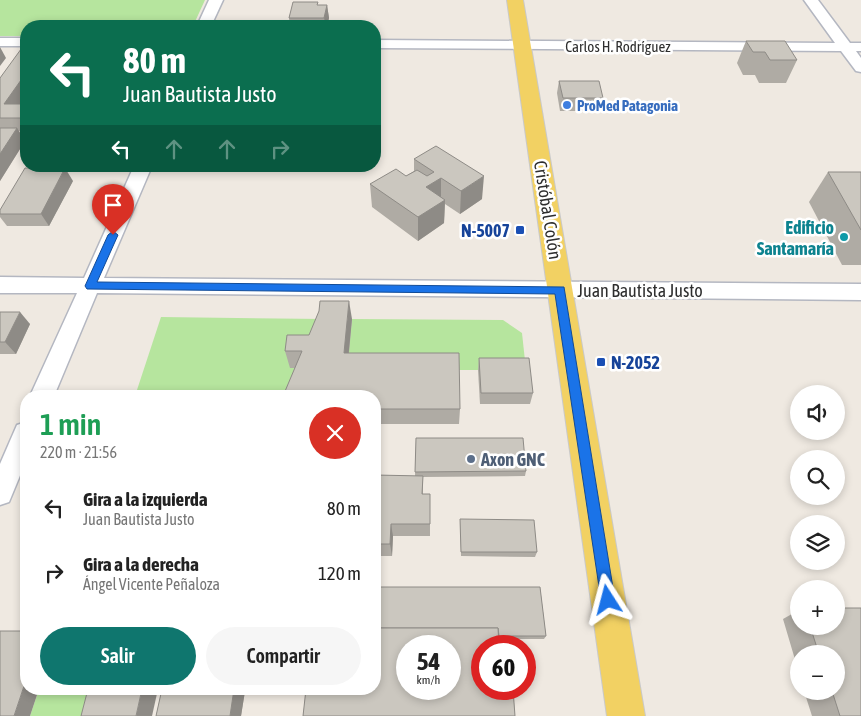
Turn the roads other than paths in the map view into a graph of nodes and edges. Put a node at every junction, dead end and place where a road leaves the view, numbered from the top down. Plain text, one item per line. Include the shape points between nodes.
1 (216, 0) edge
2 (515, 0) edge
3 (811, 0) edge
4 (207, 20) edge
5 (0, 42) edge
6 (20, 42) edge
7 (381, 44) edge
8 (522, 45) junction
9 (846, 47) junction
10 (861, 47) edge
11 (861, 68) edge
12 (140, 172) edge
13 (0, 286) edge
14 (90, 286) junction
15 (560, 290) junction
16 (861, 292) edge
17 (45, 390) edge
18 (20, 447) edge
19 (0, 493) edge
20 (626, 716) edge

1 - 4 street
2 - 8 main road, Cristóbal Colón
3 - 9 street
5 - 6 street
7 - 8 street, Carlos H. Rodríguez
8 - 9 street, Carlos H. Rodríguez
8 - 15 main road, Cristóbal Colón
9 - 10 street, Carlos H. Rodríguez
9 - 11 street
12 - 14 street
13 - 14 street, Juan Bautista Justo
14 - 15 street, Juan Bautista Justo
14 - 17 street
15 - 16 street, Juan Bautista Justo
15 - 20 main road, Cristóbal Colón
18 - 19 street

